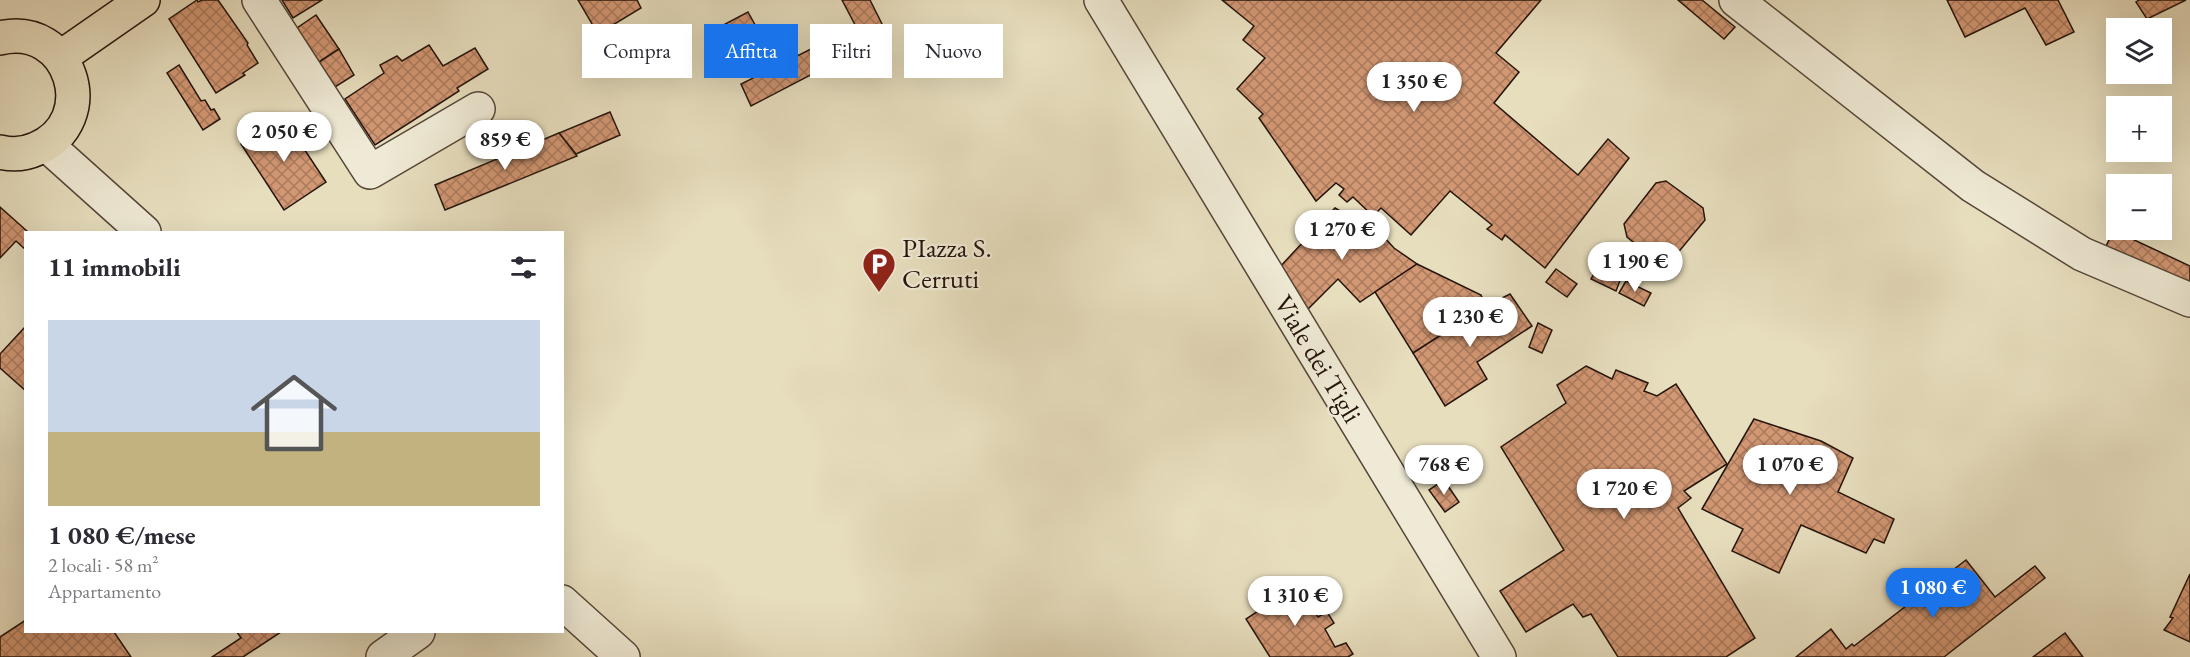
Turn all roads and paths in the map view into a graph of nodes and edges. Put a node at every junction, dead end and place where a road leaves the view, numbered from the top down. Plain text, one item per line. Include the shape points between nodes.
1 (143, 0) edge
2 (259, 0) edge
3 (1101, 0) edge
4 (1736, 0) edge
5 (0, 38) edge
6 (61, 57) junction
7 (478, 109) dead end
8 (46, 145) junction
9 (0, 152) edge
10 (143, 231) edge
11 (2190, 300) edge
12 (564, 604) edge
13 (417, 633) edge
14 (383, 657) edge
15 (623, 657) edge
16 (1498, 657) edge

1 - 6 main road
2 - 7 street via 370,172
3 - 16 street, Viale dei Tigli
4 - 11 street via 1973,186 2082,254
5 - 6 main road via 28,37 46,44
6 - 8 main road via 74,94 71,114 62,131
8 - 9 main road via 28,153
8 - 10 street
12 - 15 street
13 - 14 street

